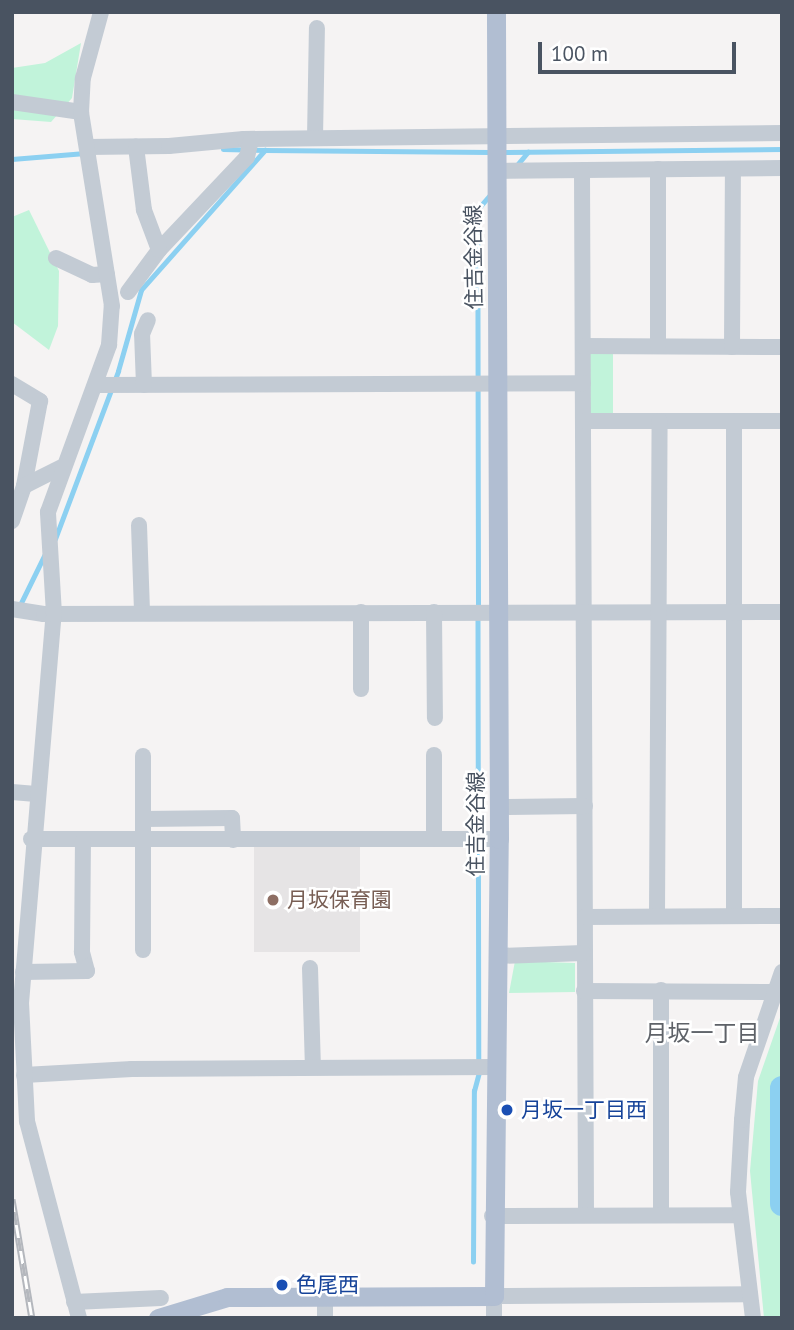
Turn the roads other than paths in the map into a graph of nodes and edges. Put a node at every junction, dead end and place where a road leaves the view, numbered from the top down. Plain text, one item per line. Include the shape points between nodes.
1 (101, 12) edge
2 (496, 12) edge
3 (317, 28) dead end
4 (19, 104) edge
5 (81, 112) junction
6 (12, 116) edge
7 (782, 133) edge
8 (315, 138) junction
9 (251, 139) junction
10 (137, 151) junction
11 (88, 152) junction
12 (500, 161) junction
13 (782, 168) edge
14 (658, 169) junction
15 (733, 169) junction
16 (582, 172) junction
17 (159, 250) junction
18 (56, 258) dead end
19 (107, 274) junction
20 (128, 292) dead end
21 (148, 320) dead end
22 (583, 346) junction
23 (658, 346) junction
24 (732, 347) junction
25 (782, 347) edge
26 (492, 382) junction
27 (583, 383) junction
28 (12, 384) edge
29 (100, 385) junction
30 (144, 385) junction
31 (583, 421) junction
32 (660, 421) junction
33 (734, 421) junction
34 (782, 421) edge
35 (62, 467) junction
36 (24, 486) junction
37 (12, 521) edge
38 (139, 525) dead end
39 (19, 610) edge
40 (361, 612) junction
41 (434, 612) junction
42 (492, 612) junction
43 (583, 612) junction
44 (658, 612) junction
45 (782, 612) edge
46 (142, 613) junction
47 (734, 613) junction
48 (54, 614) junction
49 (361, 690) dead end
50 (435, 718) dead end
51 (435, 755) dead end
52 (143, 756) dead end
53 (12, 792) edge
54 (36, 794) junction
55 (585, 806) junction
56 (499, 807) junction
57 (143, 819) junction
58 (32, 839) junction
59 (434, 839) junction
60 (485, 839) junction
61 (143, 840) junction
62 (233, 840) junction
63 (83, 841) junction
64 (657, 915) junction
65 (734, 916) junction
66 (782, 916) edge
67 (585, 917) junction
68 (143, 950) dead end
69 (583, 953) junction
70 (498, 956) junction
71 (310, 968) dead end
72 (23, 972) junction
73 (782, 972) edge
74 (661, 990) junction
75 (584, 991) junction
76 (774, 992) junction
77 (313, 1067) junction
78 (484, 1067) junction
79 (24, 1075) junction
80 (586, 1213) junction
81 (661, 1214) junction
82 (740, 1215) junction
83 (492, 1216) junction
84 (750, 1294) junction
85 (325, 1296) junction
86 (494, 1296) junction
87 (159, 1308) edge
88 (211, 1308) edge
89 (76, 1310) edge
90 (325, 1318) edge
91 (494, 1318) edge
92 (753, 1318) edge

1 - 5 street via 83,78
2 - 12 main road, 住吉金谷線
3 - 8 street
4 - 5 street
4 - 6 street
5 - 11 street
7 - 12 street
8 - 9 street
8 - 12 street
9 - 10 street
9 - 17 street via 247,157
10 - 11 street
10 - 17 street via 144,210
11 - 19 street
12 - 16 street
12 - 26 main road, 住吉金谷線
13 - 15 street
14 - 15 street
14 - 16 street
14 - 23 street
15 - 24 street
16 - 22 street
17 - 20 street
18 - 19 street via 92,275
19 - 29 street via 112,306
21 - 30 street via 142,334
22 - 23 street
22 - 27 street
23 - 24 street
24 - 25 street
26 - 27 street
26 - 30 street
26 - 42 main road, 住吉金谷線
27 - 31 street
28 - 36 street via 40,401
29 - 30 street
29 - 35 street
31 - 32 street
31 - 43 street
32 - 33 street
32 - 44 street
33 - 34 street
33 - 47 street
35 - 36 street
35 - 48 street via 48,512
36 - 37 street
38 - 46 street
39 - 48 street
40 - 41 street
40 - 46 street
40 - 49 street
41 - 42 street
41 - 50 street
42 - 43 street
42 - 56 main road, 住吉金谷線
43 - 44 street
43 - 55 street
44 - 47 street
44 - 64 street
45 - 47 street
46 - 48 street
47 - 65 street
48 - 54 street
51 - 59 street
52 - 57 street
53 - 54 street
54 - 58 street
55 - 56 street
55 - 67 street
56 - 60 main road, 住吉金谷線
57 - 61 street
57 - 62 street via 232,818
58 - 63 street
58 - 72 street
59 - 60 street
59 - 62 street
60 - 70 main road, 住吉金谷線
61 - 62 street
61 - 63 street
61 - 68 street
63 - 72 street via 82,952 87,971
64 - 65 street
64 - 67 street
65 - 66 street
67 - 69 street
69 - 70 street
69 - 75 street
70 - 78 main road, 住吉金谷線
71 - 77 street
72 - 79 street
73 - 76 street
74 - 75 street
74 - 76 street
74 - 81 street
75 - 80 street
76 - 82 street via 746,1077
77 - 78 street
77 - 79 street
78 - 83 main road, 住吉金谷線
79 - 89 street via 27,1121
80 - 81 street
80 - 83 street
81 - 82 street
82 - 84 street
83 - 86 main road, 住吉金谷線
84 - 86 street
84 - 92 street
85 - 86 main road
85 - 88 main road
85 - 90 street
86 - 91 street
87 - 88 main road
87 - 89 street

